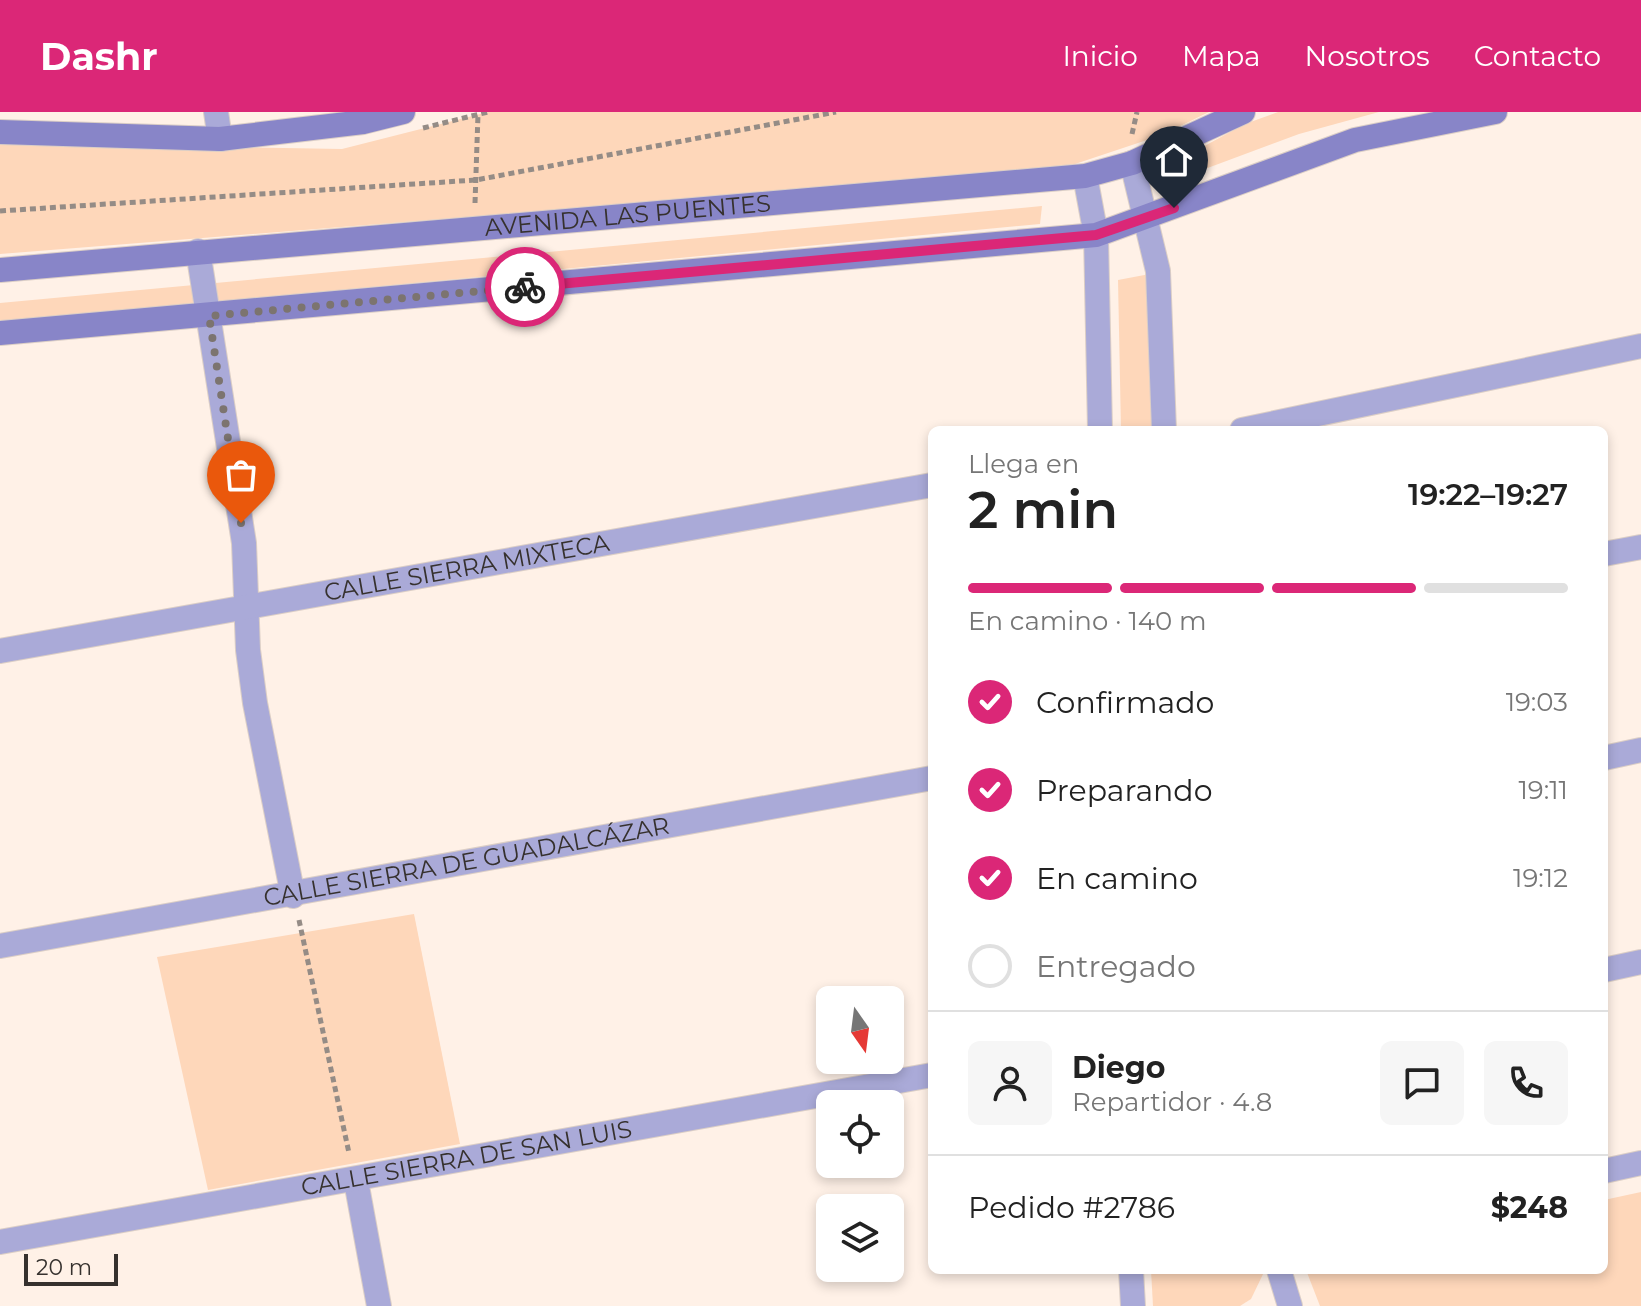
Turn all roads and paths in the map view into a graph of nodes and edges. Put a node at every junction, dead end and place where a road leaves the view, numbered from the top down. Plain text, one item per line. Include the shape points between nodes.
1 (216, 112) edge
2 (403, 112) edge
3 (478, 112) edge
4 (836, 112) edge
5 (1243, 112) edge
6 (1495, 112) edge
7 (0, 132) edge
8 (220, 139) junction
9 (1132, 163) junction
10 (1085, 176) junction
11 (476, 180) junction
12 (0, 211) edge
13 (475, 216) dead end
14 (1145, 220) junction
15 (1096, 235) junction
16 (198, 251) junction
17 (0, 270) edge
18 (209, 316) junction
19 (0, 333) edge
20 (1641, 346) edge
21 (1100, 426) edge
22 (1164, 426) edge
23 (1261, 426) edge
24 (928, 486) edge
25 (1641, 547) edge
26 (1608, 553) edge
27 (246, 610) junction
28 (0, 651) edge
29 (1641, 750) edge
30 (1608, 757) edge
31 (928, 779) edge
32 (293, 896) junction
33 (0, 946) edge
34 (1641, 962) edge
35 (1608, 969) edge
36 (928, 1076) edge
37 (1641, 1163) edge
38 (1608, 1170) edge
39 (356, 1181) junction
40 (0, 1242) edge
41 (1131, 1274) edge
42 (1280, 1274) edge
43 (379, 1306) edge
44 (1133, 1306) edge
45 (1290, 1306) edge

1 - 8 street
2 - 8 street via 363,122
3 - 11 path
4 - 11 path
5 - 9 street, AVENIDA LAS PUENTES
6 - 14 street via 1355,140
7 - 8 street
9 - 10 street, AVENIDA LAS PUENTES
9 - 14 street
10 - 15 street
10 - 16 street, AVENIDA LAS PUENTES
11 - 12 path
11 - 13 path
14 - 15 street
14 - 22 street via 1158,271
15 - 18 street
15 - 21 street
16 - 17 street, AVENIDA LAS PUENTES
16 - 18 street
18 - 19 street
18 - 27 street via 244,543
20 - 23 street
24 - 27 street, CALLE SIERRA MIXTECA
25 - 26 street
27 - 28 street, CALLE SIERRA MIXTECA
27 - 32 street via 255,703
29 - 30 street
31 - 32 street, CALLE SIERRA DE GUADALCÁZAR
32 - 33 street, CALLE SIERRA DE GUADALCÁZAR
32 - 39 path
34 - 35 street
36 - 39 street, CALLE SIERRA DE SAN LUIS
37 - 38 street
39 - 40 street, CALLE SIERRA DE SAN LUIS
39 - 43 street
41 - 44 street
42 - 45 street

